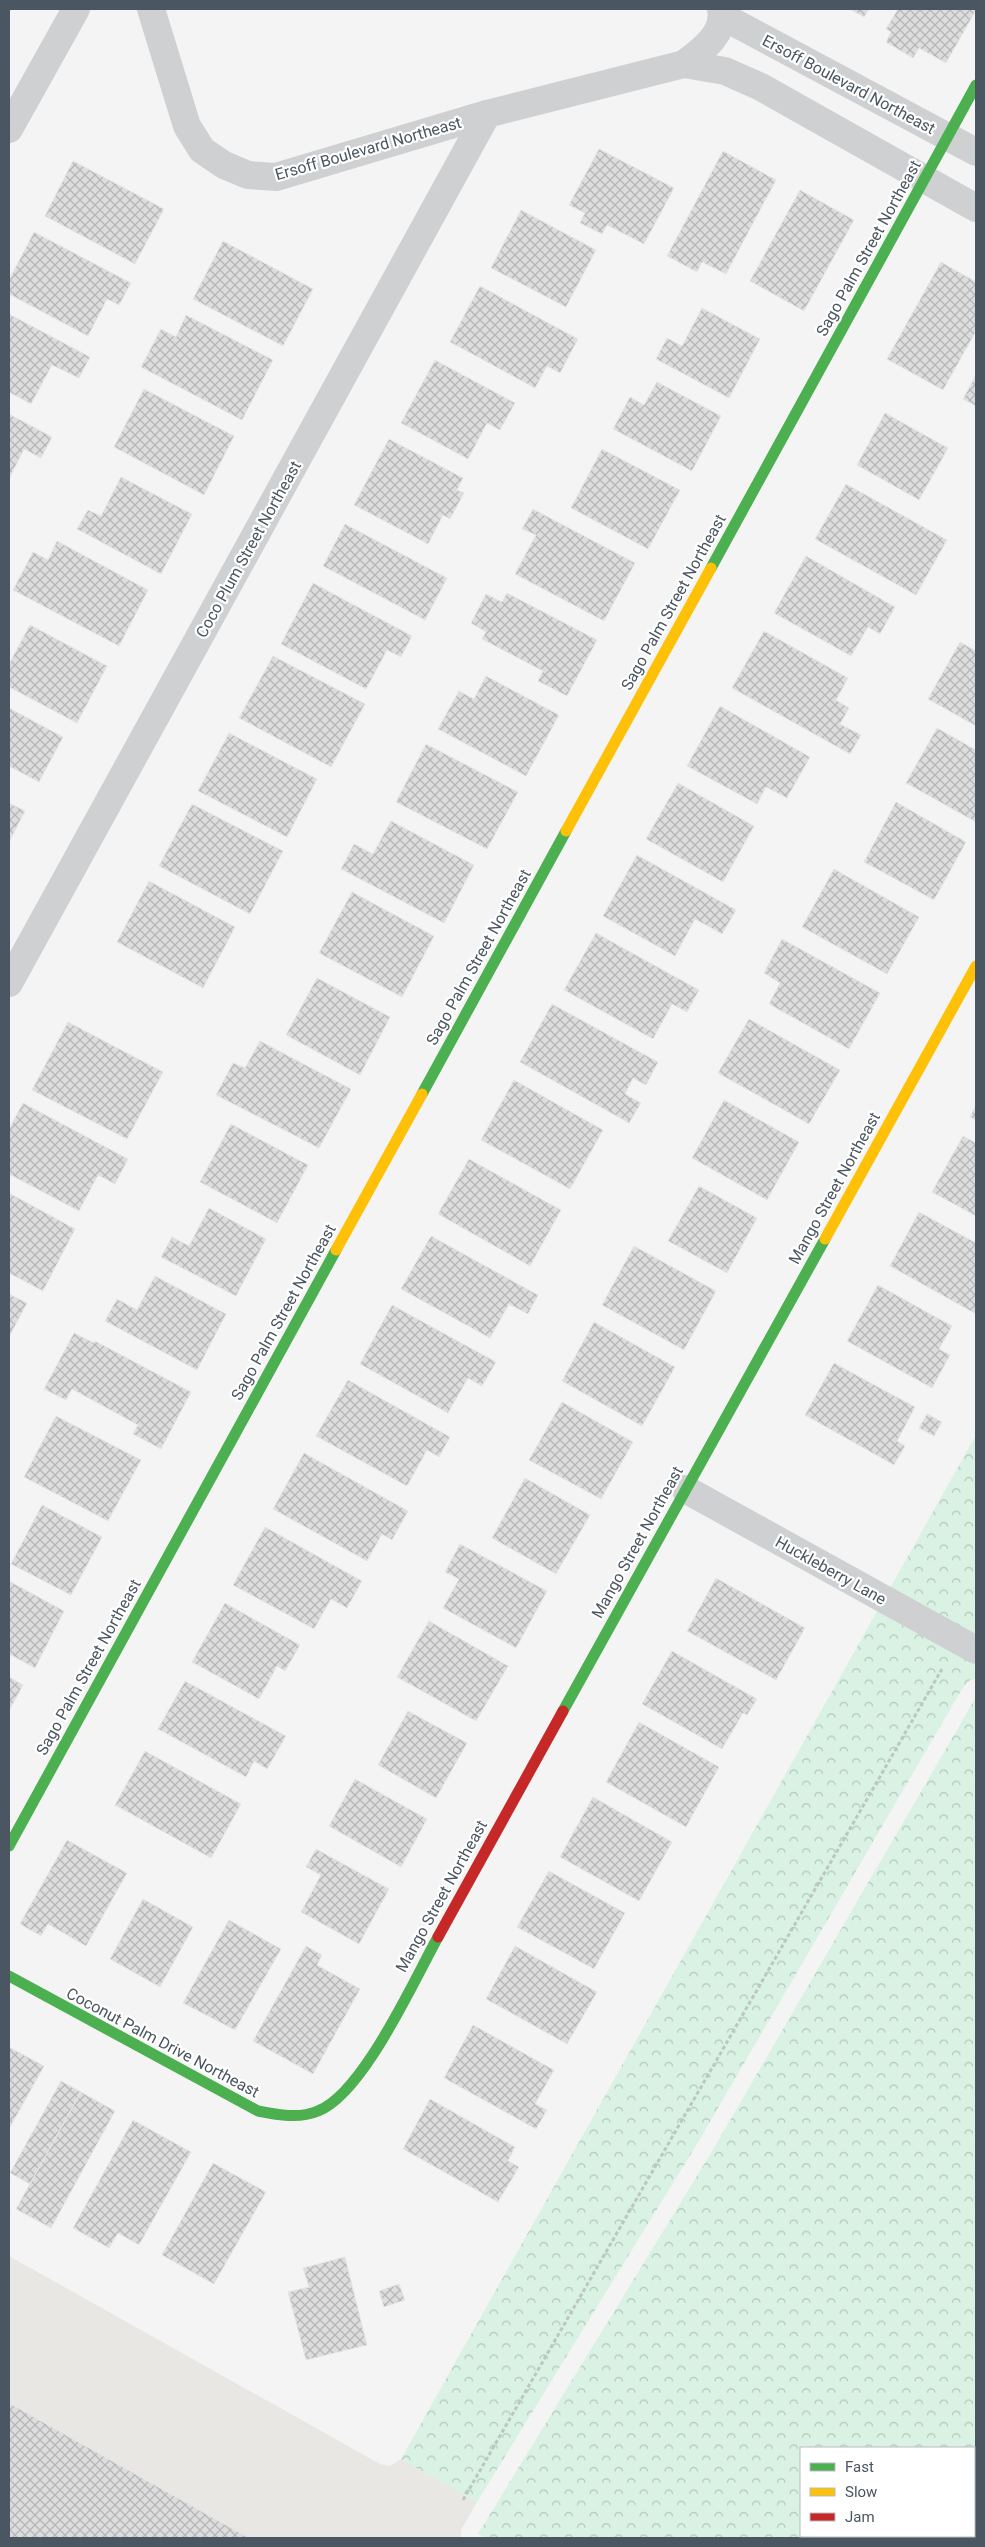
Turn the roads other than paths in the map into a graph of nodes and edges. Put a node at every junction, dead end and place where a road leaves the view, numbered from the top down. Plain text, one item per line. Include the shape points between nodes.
1 (76, 9) edge
2 (151, 9) edge
3 (721, 12) edge
4 (684, 64) junction
5 (976, 85) edge
6 (488, 114) junction
7 (9, 129) edge
8 (948, 136) junction
9 (976, 152) edge
10 (924, 179) junction
11 (976, 208) edge
12 (976, 966) edge
13 (9, 983) edge
14 (685, 1489) junction
15 (967, 1645) edge
16 (9, 1846) edge
17 (9, 1976) edge
18 (308, 2117) joint

1 - 7 street
2 - 6 street, Ersoff Boulevard Northeast via 188,126 202,150 224,166 248,175 276,177
3 - 4 street, Ersoff Boulevard Northeast via 715,36 705,49
3 - 8 street, Ersoff Boulevard Northeast
4 - 6 street, Ersoff Boulevard Northeast
4 - 10 street, Ersoff Boulevard Northeast via 725,71 761,87
5 - 8 street, Sago Palm Street Northeast
6 - 13 street, Coco Plum Street Northeast
8 - 9 street, Ersoff Boulevard Northeast
8 - 10 street, Sago Palm Street Northeast
10 - 11 street, Ersoff Boulevard Northeast
10 - 16 street, Sago Palm Street Northeast
12 - 14 street, Mango Street Northeast
14 - 15 street, Huckleberry Lane
14 - 18 street, Mango Street Northeast via 366,2066 332,2104
17 - 18 street, Coconut Palm Drive Northeast via 258,2111 287,2118

